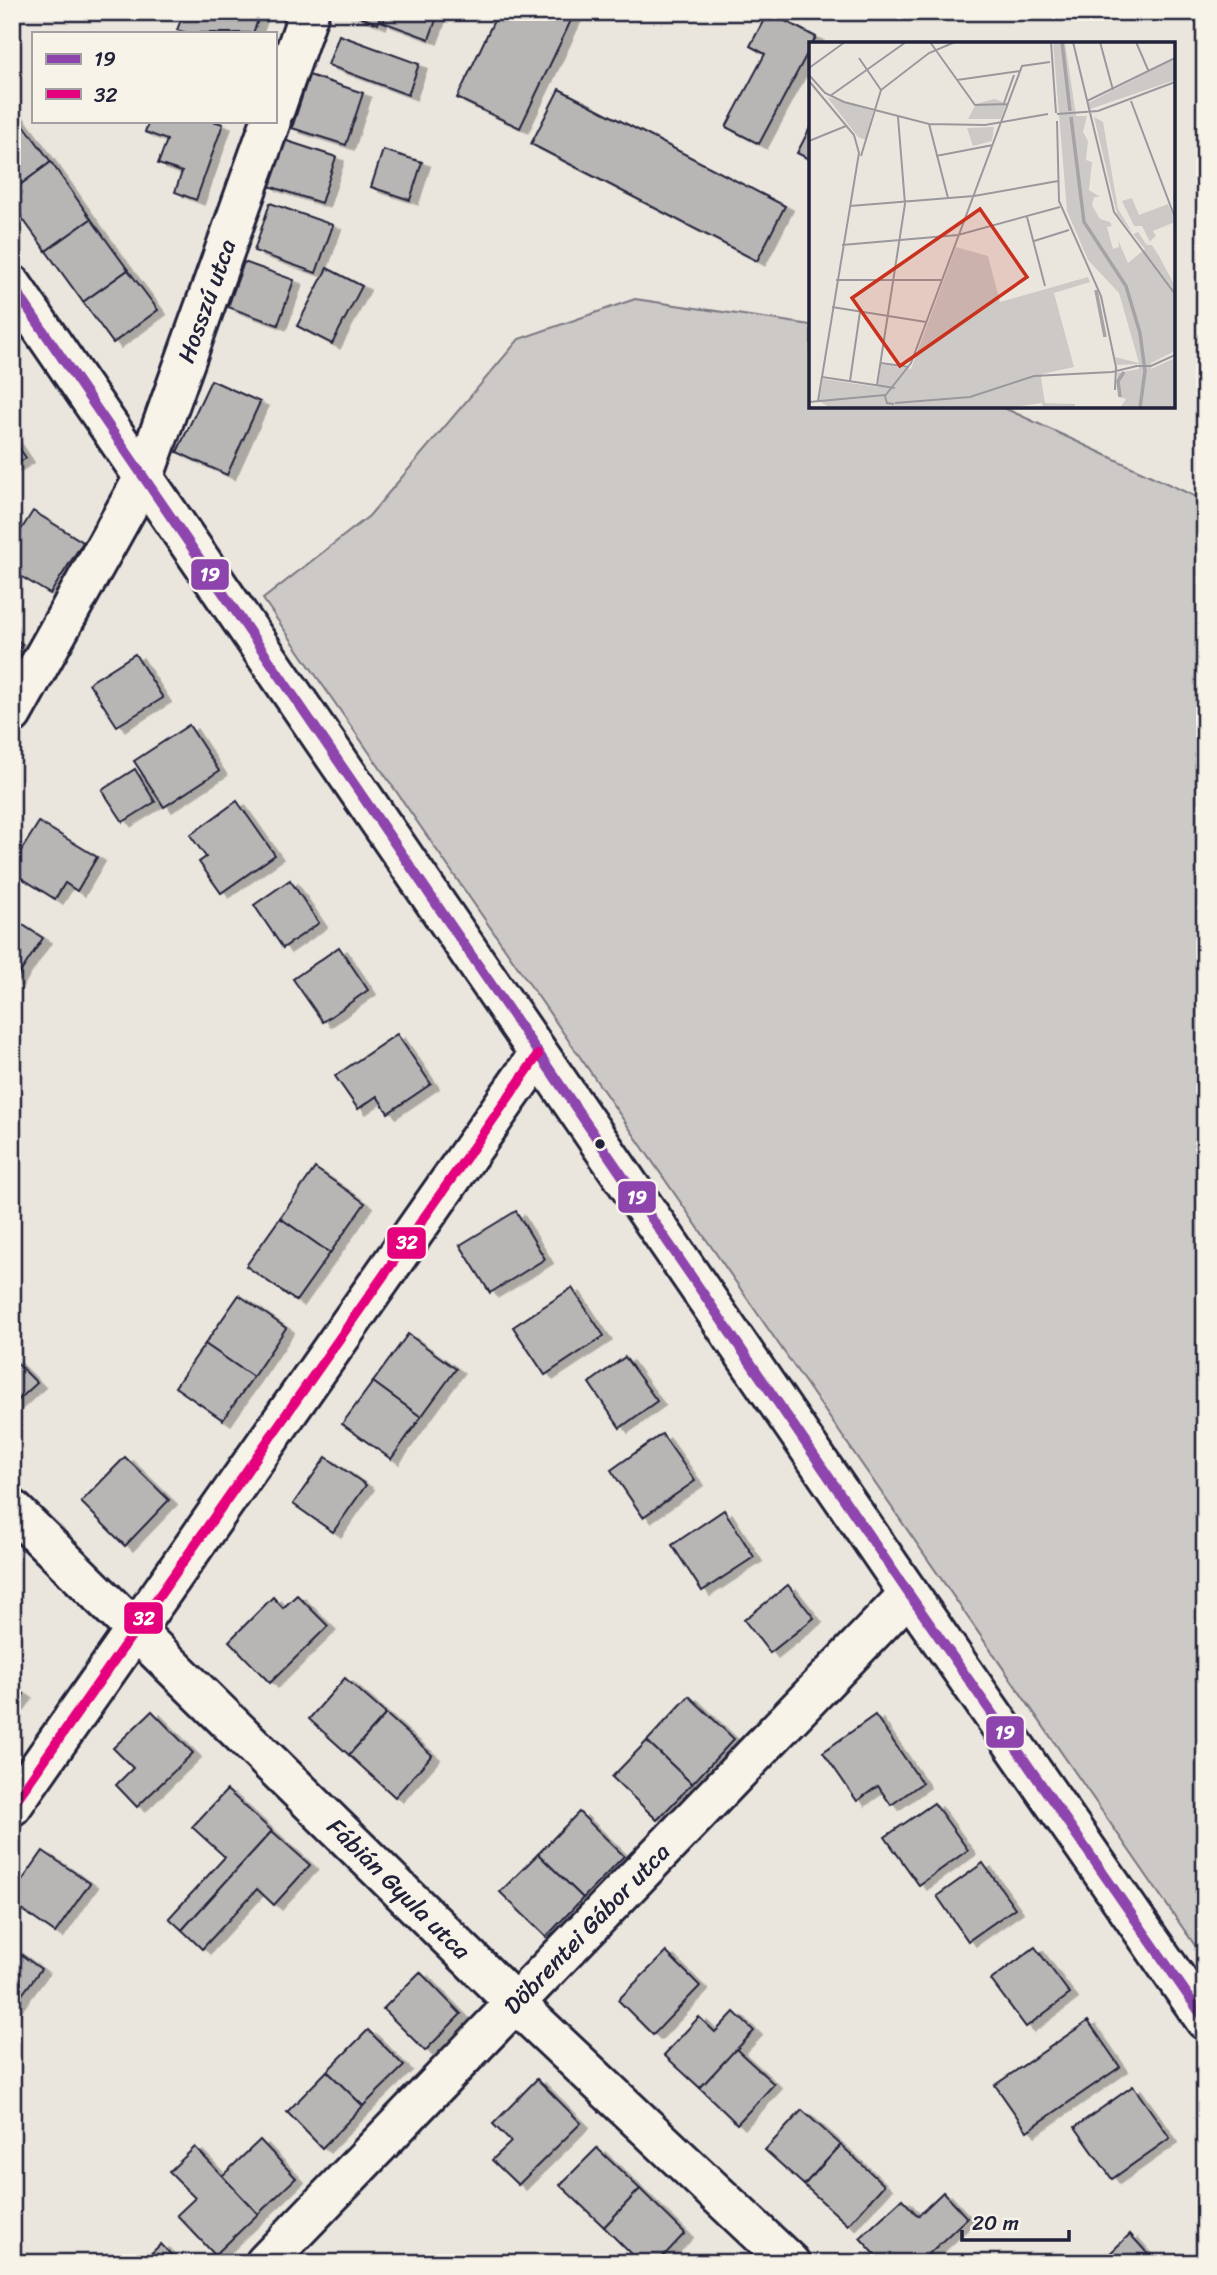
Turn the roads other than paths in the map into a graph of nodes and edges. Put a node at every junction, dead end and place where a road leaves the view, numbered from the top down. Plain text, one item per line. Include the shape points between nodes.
1 (309, 12) edge
2 (276, 106) edge
3 (271, 122) edge
4 (12, 285) edge
5 (143, 479) junction
6 (12, 714) edge
7 (538, 1055) junction
8 (12, 1509) edge
9 (909, 1594) junction
10 (136, 1631) junction
11 (12, 1807) edge
12 (515, 2003) junction
13 (1205, 2020) edge
14 (265, 2263) edge
15 (790, 2263) edge

1 - 2 street
3 - 5 street, Hosszú utca
4 - 5 street
5 - 6 street, Hosszú utca
5 - 7 street
7 - 9 street
7 - 10 street
8 - 10 street, Fábián Gyula utca
9 - 12 street, Döbrentei Gábor utca
9 - 13 street
10 - 11 street
10 - 12 street, Fábián Gyula utca
12 - 14 street, Döbrentei Gábor utca
12 - 15 street, Fábián Gyula utca

